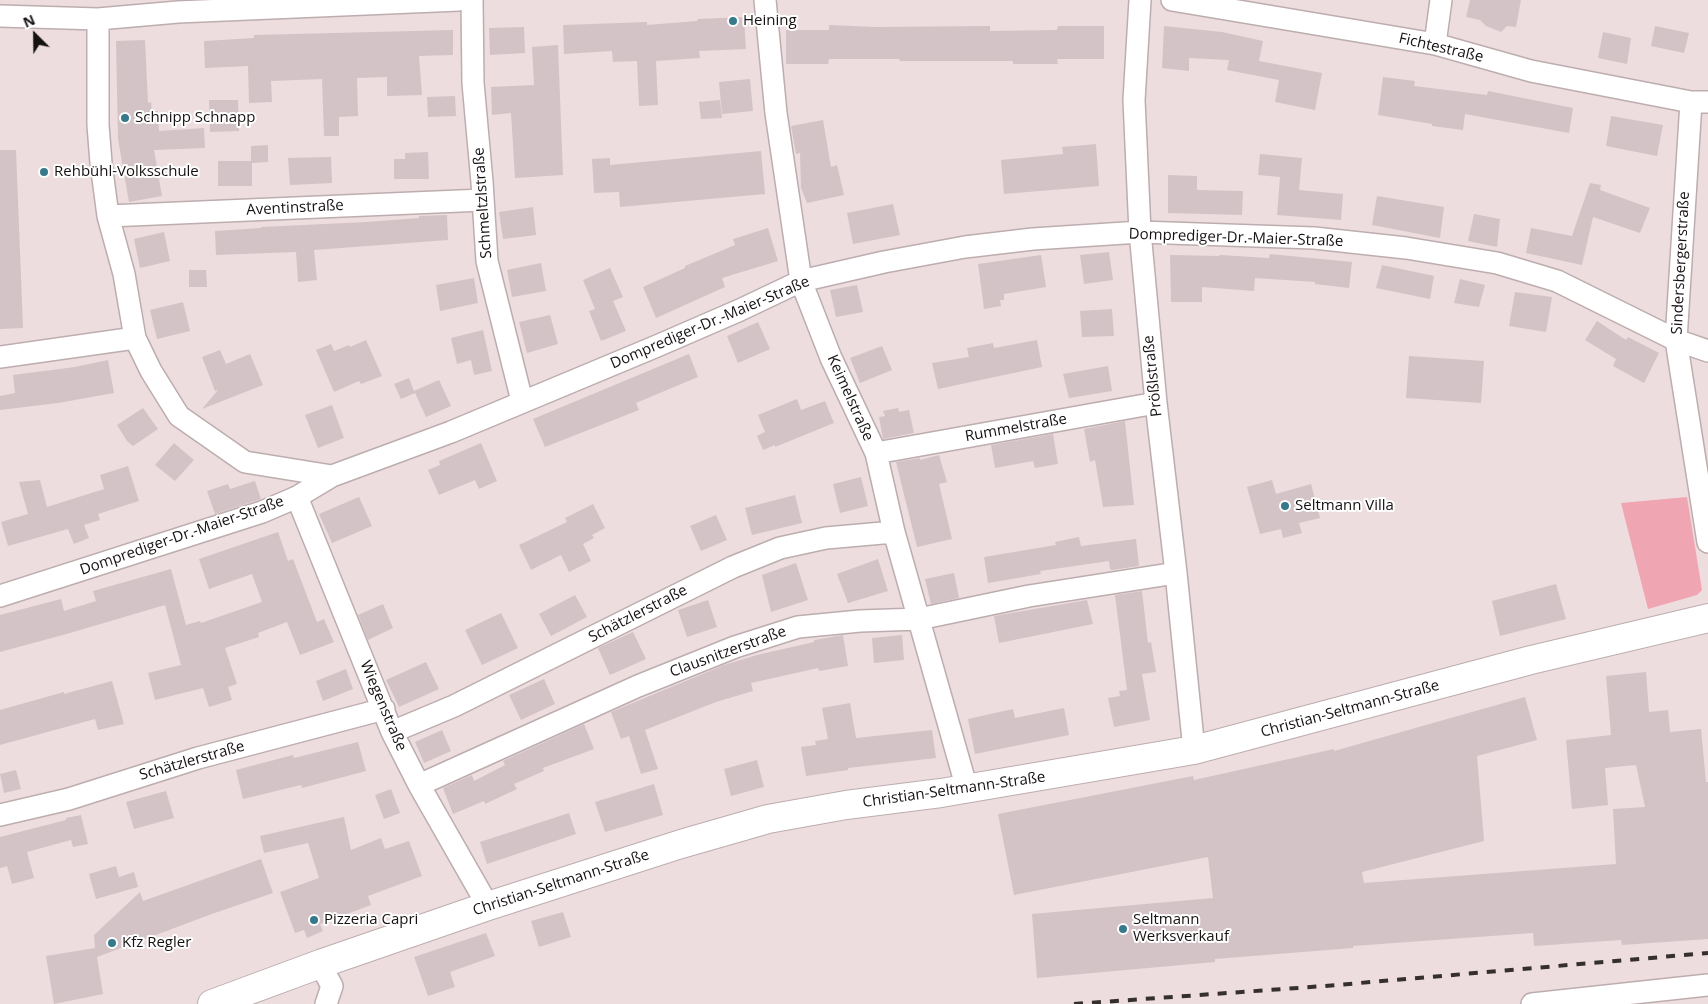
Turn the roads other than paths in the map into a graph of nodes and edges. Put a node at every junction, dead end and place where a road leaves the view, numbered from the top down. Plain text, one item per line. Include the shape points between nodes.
1 (459, 0) edge
2 (472, 0) edge
3 (765, 0) edge
4 (1140, 0) edge
5 (1172, 0) edge
6 (1441, 0) edge
7 (249, 5) edge
8 (0, 16) edge
9 (98, 19) junction
10 (1435, 44) junction
11 (1699, 102) edge
12 (483, 200) junction
13 (108, 216) junction
14 (1140, 232) junction
15 (801, 280) junction
16 (135, 338) junction
17 (1676, 340) junction
18 (1708, 351) edge
19 (0, 356) edge
20 (522, 401) junction
21 (1156, 403) junction
22 (876, 453) junction
23 (332, 476) junction
24 (297, 497) junction
25 (894, 532) junction
26 (1708, 542) edge
27 (1176, 573) junction
28 (0, 596) edge
29 (1708, 618) edge
30 (919, 620) junction
31 (384, 709) junction
32 (392, 732) junction
33 (1194, 750) junction
34 (419, 786) junction
35 (967, 789) junction
36 (0, 815) edge
37 (488, 906) junction
38 (320, 964) junction
39 (1708, 985) edge
40 (212, 1004) edge
41 (326, 1004) edge
42 (1532, 1004) edge

1 - 7 street
2 - 12 street, Schmeltzlstraße via 474,83
3 - 15 street, Keimelstraße via 776,113
4 - 14 street, Prößlstraße via 1134,100
5 - 10 street, Fichtestraße
6 - 10 street
7 - 9 street
8 - 9 street
9 - 13 street via 98,124
10 - 11 street, Fichtestraße via 1531,71
11 - 17 street, Sindersbergerstraße
12 - 13 street, Aventinstraße
12 - 20 street, Schmeltzlstraße via 487,261
13 - 16 street via 124,274
14 - 15 street, Domprediger-Dr.-Maier-Straße via 965,247
14 - 17 street, Domprediger-Dr.-Maier-Straße via 1314,238 1406,248 1497,263 1556,280
14 - 21 street, Prößlstraße
15 - 20 street, Domprediger-Dr.-Maier-Straße via 658,346
15 - 22 street, Keimelstraße via 832,358
16 - 19 street
16 - 23 street via 179,416 245,462
17 - 18 street, Domprediger-Dr.-Maier-Straße
17 - 26 street, Sindersbergerstraße
20 - 23 street, Domprediger-Dr.-Maier-Straße via 451,432
21 - 22 street, Rummelstraße
21 - 27 street, Prößlstraße
22 - 25 street, Keimelstraße
23 - 24 street, Domprediger-Dr.-Maier-Straße
24 - 28 street, Domprediger-Dr.-Maier-Straße via 262,512
24 - 31 street, Wiegenstraße
25 - 30 street, Keimelstraße
25 - 32 street, Schätzlerstraße via 826,538 780,548 732,567 454,706
27 - 30 street, Clausnitzerstraße via 1029,596
27 - 33 street, Prößlstraße
29 - 33 main road, Christian-Seltmann-Straße via 1531,660
30 - 34 street, Clausnitzerstraße via 798,627 735,647 638,686
30 - 35 street, Keimelstraße
31 - 32 street, Wiegenstraße
31 - 36 street, Schätzlerstraße via 198,758 69,799
32 - 34 street, Wiegenstraße
33 - 35 main road, Christian-Seltmann-Straße
34 - 37 street, Wiegenstraße
35 - 37 main road, Christian-Seltmann-Straße via 768,819
37 - 38 main road, Christian-Seltmann-Straße
38 - 40 main road, Christian-Seltmann-Straße
38 - 41 street via 332,986
39 - 42 street

